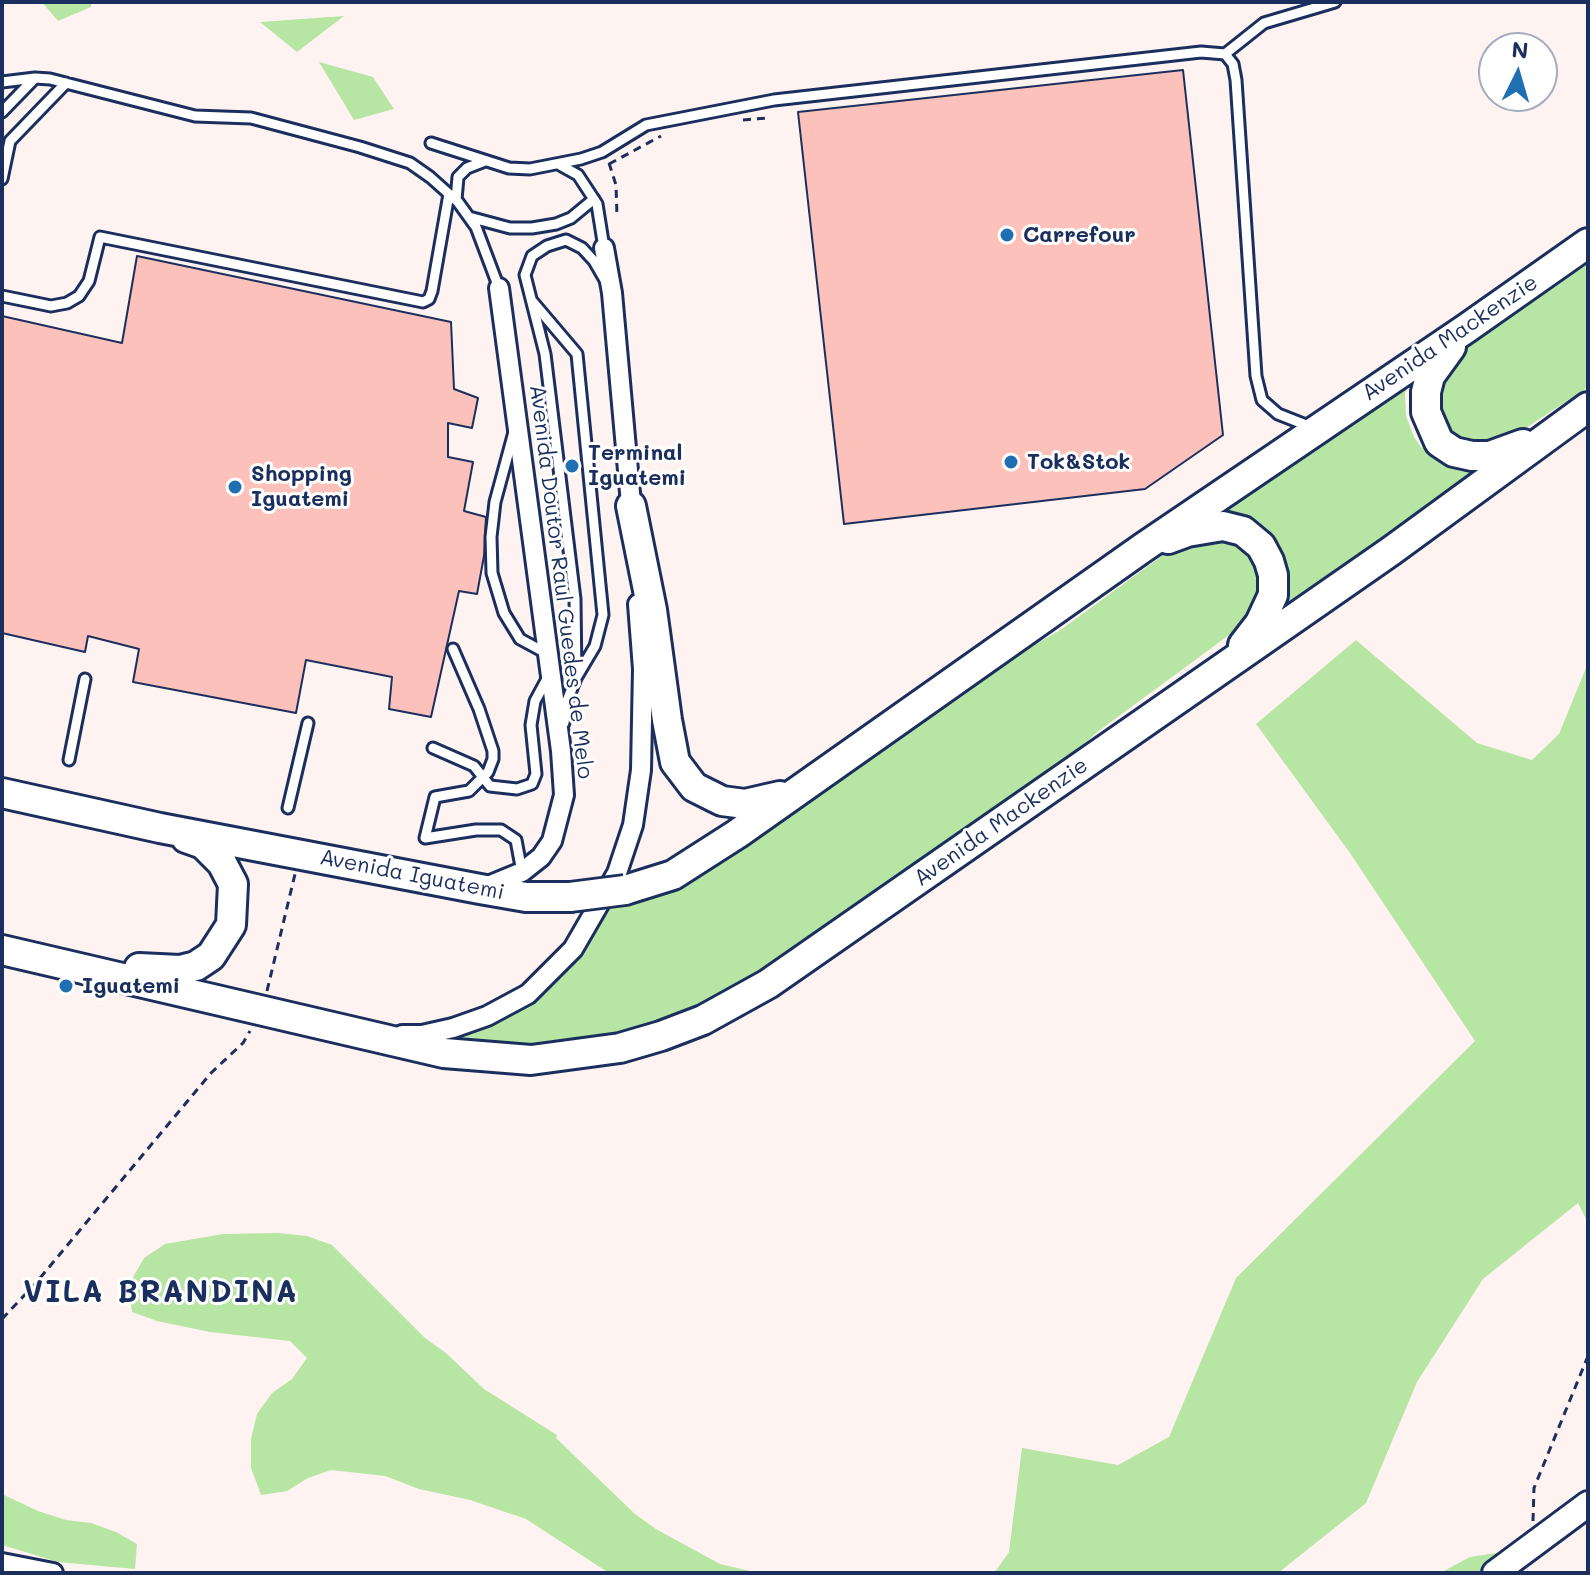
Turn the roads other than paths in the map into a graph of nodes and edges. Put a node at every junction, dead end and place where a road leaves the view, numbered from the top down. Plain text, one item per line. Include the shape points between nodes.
1 (1335, 2) edge
2 (1225, 54) junction
3 (35, 78) junction
4 (2, 82) edge
5 (66, 83) junction
6 (2, 112) edge
7 (431, 143) dead end
8 (485, 161) junction
9 (556, 164) junction
10 (2, 179) edge
11 (452, 197) junction
12 (594, 199) junction
13 (469, 217) junction
14 (1588, 243) edge
15 (604, 248) joint
16 (499, 288) joint
17 (612, 293) junction
18 (2, 296) edge
19 (530, 298) junction
20 (1467, 328) junction
21 (1588, 407) edge
22 (517, 421) junction
23 (1561, 425) junction
24 (1316, 429) junction
25 (631, 506) junction
26 (1144, 547) junction
27 (453, 649) dead end
28 (547, 654) junction
29 (1230, 661) junction
30 (550, 674) junction
31 (576, 678) junction
32 (85, 679) dead end
33 (308, 723) dead end
34 (433, 748) dead end
35 (561, 751) junction
36 (69, 760) dead end
37 (483, 778) junction
38 (800, 791) junction
39 (2, 793) edge
40 (288, 808) dead end
41 (160, 828) junction
42 (522, 872) junction
43 (480, 889) junction
44 (2, 950) edge
45 (51, 961) junction
46 (351, 1031) junction
47 (1588, 1504) edge
48 (2, 1563) edge
49 (53, 1573) edge
50 (1495, 1573) edge

1 - 2 lane via 1264,23
2 - 9 lane via 1201,52 774,100 646,125 602,152
2 - 24 lane via 1236,80 1256,376 1262,400 1278,414
3 - 4 lane
3 - 5 lane
3 - 6 lane
5 - 10 lane via 10,141
5 - 11 lane via 195,116 251,118 360,147 410,163
7 - 8 lane
8 - 9 lane via 530,169
8 - 11 lane via 458,177
9 - 12 lane via 578,175
11 - 13 lane
11 - 18 lane via 429,299 423,302 100,237 89,281 79,296 51,306
12 - 13 lane via 571,218 532,228
12 - 15 lane
13 - 16 lane
14 - 20 main road, Avenida Mackenzie
15 - 17 street
16 - 22 street, Avenida Doutor Raul Guedes de Melo
17 - 19 lane via 594,261 566,240 532,256 525,275
17 - 25 street
19 - 31 lane via 545,354 575,599
19 - 31 lane via 577,354 603,615 595,646
20 - 23 main road via 1430,376 1426,412 1439,442 1454,452 1490,456
20 - 24 main road, Avenida Mackenzie
21 - 23 main road, Avenida Mackenzie
22 - 28 street, Avenida Doutor Raul Guedes de Melo
22 - 28 lane via 495,502 492,573 504,613 520,639
23 - 29 main road, Avenida Mackenzie
24 - 26 main road, Avenida Mackenzie
25 - 38 main road via 675,762 694,787 722,801 745,804
25 - 46 street via 643,669 641,770 633,825 617,873 573,949 528,994 487,1016 422,1035
26 - 29 main road via 1223,526 1243,531 1261,546 1273,575 1273,595 1260,623
26 - 38 main road, Avenida Mackenzie
27 - 37 lane via 493,751 492,766
28 - 30 street, Avenida Doutor Raul Guedes de Melo
29 - 46 main road, Avenida Mackenzie via 781,976 703,1020 620,1048 531,1060 444,1053
30 - 35 street, Avenida Doutor Raul Guedes de Melo
30 - 37 lane via 540,688 531,725 535,782 517,789 496,788
31 - 35 lane via 567,701
32 - 36 lane
33 - 40 lane
34 - 37 lane via 474,766
35 - 42 street, Avenida Doutor Raul Guedes de Melo via 564,795 552,841
37 - 42 lane via 469,791 435,797 425,838 501,830 516,840
38 - 43 main road, Avenida Iguatemi, bridge via 673,875 625,890 526,897
39 - 41 main road, Avenida Iguatemi
41 - 43 main road, Avenida Iguatemi
41 - 45 main road via 203,844 233,884 231,925 221,945 196,966 180,970 82,957
42 - 43 street, Avenida Doutor Raul Guedes de Melo
44 - 45 main road
45 - 46 main road
47 - 50 street
48 - 49 street

